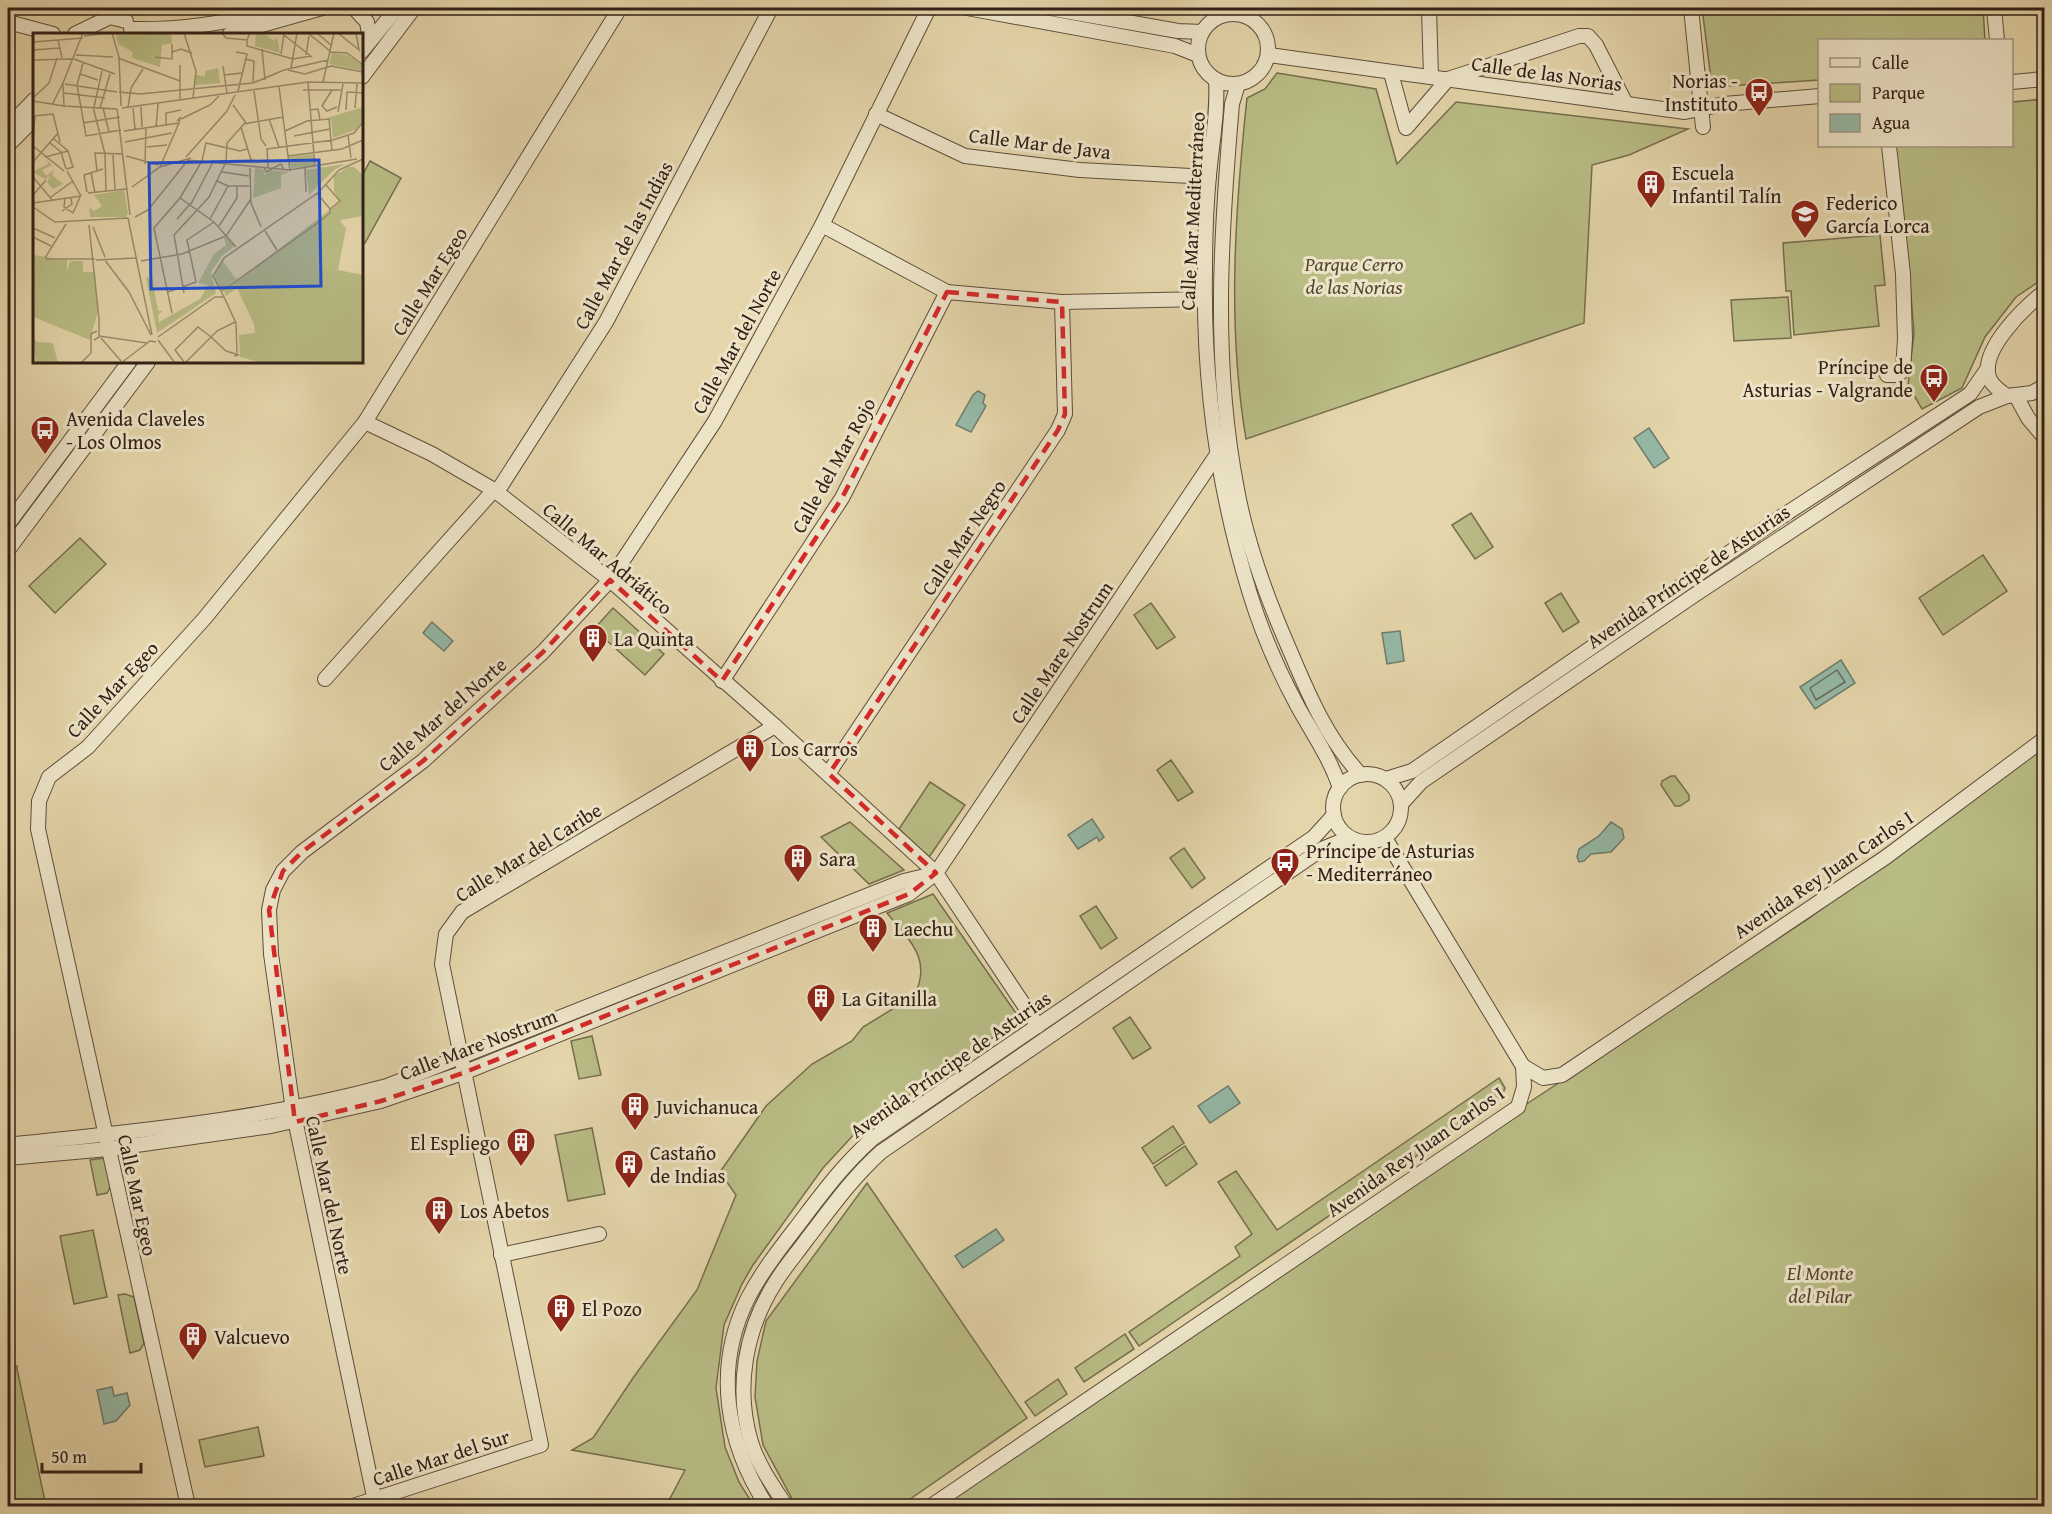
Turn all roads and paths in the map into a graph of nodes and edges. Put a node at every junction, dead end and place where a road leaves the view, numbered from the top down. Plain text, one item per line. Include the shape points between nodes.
1 (108, 8) edge
2 (277, 8) edge
3 (322, 8) edge
4 (354, 8) edge
5 (397, 8) edge
6 (414, 8) edge
7 (620, 8) edge
8 (771, 8) edge
9 (929, 8) edge
10 (967, 8) edge
11 (1048, 8) edge
12 (1429, 8) edge
13 (1691, 8) edge
14 (1994, 8) edge
15 (1238, 10) edge
16 (8, 22) edge
17 (97, 22) junction
18 (129, 23) edge
19 (1202, 32) junction
20 (49, 33) edge
21 (77, 33) edge
22 (234, 33) edge
23 (1997, 39) edge
24 (366, 46) edge
25 (1269, 54) junction
26 (1198, 55) junction
27 (1391, 73) junction
28 (363, 76) edge
29 (1431, 77) junction
30 (1448, 79) junction
31 (2044, 79) edge
32 (1216, 80) junction
33 (2013, 82) edge
34 (1238, 84) junction
35 (1818, 96) edge
36 (33, 101) edge
37 (1626, 104) junction
38 (1702, 109) junction
39 (876, 114) junction
40 (33, 120) edge
41 (8, 127) edge
42 (1703, 127) dead end
43 (8, 145) edge
44 (1889, 147) edge
45 (1209, 177) junction
46 (822, 225) junction
47 (947, 292) junction
48 (2044, 292) edge
49 (1205, 298) junction
50 (1062, 302) junction
51 (128, 363) edge
52 (147, 363) edge
53 (1988, 368) junction
54 (1887, 375) dead end
55 (2044, 386) edge
56 (2012, 396) junction
57 (365, 422) junction
58 (2044, 437) edge
59 (1218, 453) junction
60 (495, 491) junction
61 (8, 524) edge
62 (8, 550) edge
63 (610, 580) junction
64 (325, 679) dead end
65 (722, 681) junction
66 (775, 726) junction
67 (2044, 739) edge
68 (828, 774) junction
69 (1361, 774) junction
70 (1386, 779) junction
71 (1340, 788) junction
72 (1401, 804) junction
73 (1334, 815) junction
74 (1349, 838) junction
75 (1385, 838) junction
76 (936, 873) junction
77 (1038, 1026) junction
78 (461, 1066) junction
79 (1523, 1067) junction
80 (294, 1116) junction
81 (106, 1142) junction
82 (8, 1145) edge
83 (8, 1158) edge
84 (599, 1234) dead end
85 (501, 1255) junction
86 (541, 1445) joint
87 (375, 1503) edge
88 (188, 1506) edge
89 (353, 1506) edge
90 (767, 1506) edge
91 (786, 1506) edge
92 (931, 1506) edge

1 - 17 street
2 - 18 street via 240,20 179,30
3 - 22 street
4 - 24 street via 367,22
5 - 24 street
6 - 28 street
7 - 57 street, Calle Mar Egeo
8 - 60 street, Calle Mar de las Indias via 606,322
9 - 39 street, Calle Mar del Norte
10 - 26 street via 1175,46
11 - 19 street
12 - 29 street
13 - 38 street
14 - 23 street
15 - 19 street via 1217,17
15 - 25 street via 1265,32
16 - 20 street
17 - 18 street via 110,18
17 - 21 street
19 - 26 street
25 - 27 street, Calle de las Norias
25 - 34 street via 1258,74
26 - 32 street via 1207,74
27 - 29 street, Calle de las Norias
27 - 30 street via 1406,128
29 - 30 street, Calle de las Norias
30 - 37 street, Calle de las Norias
30 - 37 street via 1588,36
31 - 33 street
32 - 34 street
32 - 45 street, Calle Mar Mediterráneo
34 - 69 street, Calle Mar Mediterráneo via 1231,123 1220,272 1223,367 1237,491 1265,592 1311,700 1342,755
35 - 38 street, Calle de las Norias
36 - 41 street
37 - 38 street, Calle de las Norias via 1685,112
38 - 42 street
39 - 45 street, Calle Mar de Java via 965,156 1080,170
39 - 46 street, Calle Mar del Norte
40 - 43 street
44 - 54 street via 1903,274 1905,339 1903,370 1898,375
45 - 49 street, Calle Mar Mediterráneo
46 - 47 street
46 - 63 street, Calle Mar del Norte via 715,421
47 - 50 street
47 - 65 street, Calle del Mar Rojo via 842,498
48 - 53 street, Avenida Príncipe de Asturias via 2002,335
49 - 50 street
49 - 59 street, Calle Mar Mediterráneo via 1207,366
50 - 68 street, Calle Mar Negro via 1065,414 1058,430
51 - 61 street
52 - 62 street
53 - 56 street via 1990,380
53 - 70 street, Avenida Príncipe de Asturias via 1970,394 1772,524 1412,771
55 - 56 street, Avenida Príncipe de Asturias via 2032,393
56 - 58 street
56 - 72 street, Avenida Príncipe de Asturias via 1979,407 1666,614 1421,782
57 - 60 street, Calle Mar Adriático via 432,454
57 - 81 street, Calle Mar Egeo via 204,620 88,747 49,777 39,801 38,829
59 - 71 street, Calle Mar Mediterráneo via 1224,493 1250,594 1279,668 1331,761
59 - 76 street, Calle Mare Nostrum
60 - 63 street, Calle Mar Adriático
60 - 64 street, Calle Mar de las Indias
63 - 65 street, Calle Mar Adriático
63 - 80 street, Calle Mar del Norte via 543,652 423,761 302,852 283,871 269,909 271,954
65 - 66 street, Calle Mar Adriático
66 - 68 street, Calle Mar Adriático
66 - 78 street, Calle Mar del Caribe via 462,912 446,934 442,964
67 - 79 street, Avenida Rey Juan Carlos I via 1886,857 1562,1075 1543,1078
68 - 76 street, Calle Mar Adriático
69 - 70 street
69 - 71 street
70 - 72 street via 1394,786
71 - 73 street via 1335,796
72 - 75 street via 1398,823
73 - 74 street
73 - 77 street, Avenida Príncipe de Asturias via 1314,837
74 - 75 street via 1367,842
74 - 91 street, Avenida Príncipe de Asturias via 1322,849 881,1152 854,1176 775,1283 753,1328 747,1351 744,1401 752,1442 767,1477
75 - 79 street
76 - 77 street, Calle Mar Adriático
76 - 78 street, Calle Mare Nostrum via 904,881
77 - 90 street, Avenida Príncipe de Asturias via 872,1139 842,1166 748,1298 736,1324 730,1351 729,1404 736,1448
78 - 80 street, Calle Mare Nostrum
78 - 85 street, Calle Mar del Caribe
79 - 92 street, Avenida Rey Juan Carlos I via 1524,1087 1518,1107
80 - 81 street, Calle Mare Nostrum via 198,1125
80 - 87 street, Calle Mar del Norte
81 - 82 street, Calle Mare Nostrum
81 - 83 street, Calle Mare Nostrum
81 - 88 street, Calle Mar Egeo
84 - 85 street
85 - 86 street, Calle Mar del Caribe
86 - 87 street, Calle Mar del Sur
87 - 89 street, Calle Mar del Sur

